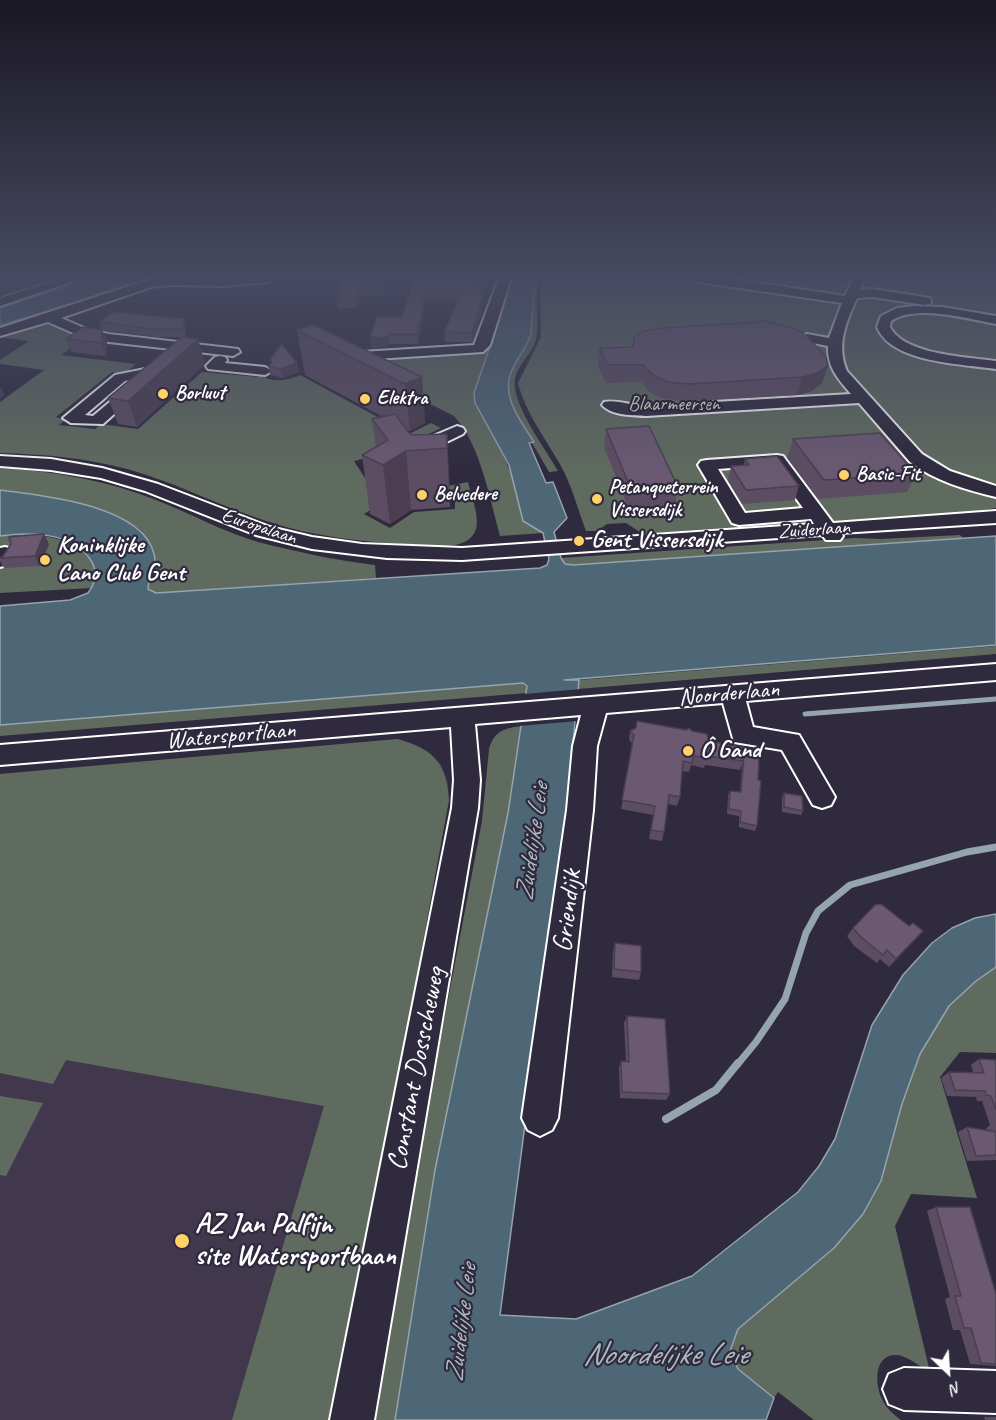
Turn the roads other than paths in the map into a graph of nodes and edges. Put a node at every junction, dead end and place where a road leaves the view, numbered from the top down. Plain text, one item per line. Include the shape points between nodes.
1 (162, 344) edge
2 (483, 344) edge
3 (835, 344) edge
4 (902, 344) edge
5 (183, 347) junction
6 (332, 361) edge
7 (996, 365) edge
8 (155, 371) junction
9 (266, 371) edge
10 (862, 398) junction
11 (610, 405) dead end
12 (457, 431) dead end
13 (400, 458) edge
14 (0, 461) edge
15 (996, 492) edge
16 (815, 513) junction
17 (996, 518) edge
18 (830, 533) junction
19 (532, 547) joint
20 (996, 672) edge
21 (732, 694) junction
22 (592, 706) junction
23 (462, 717) junction
24 (0, 755) edge
25 (822, 797) dead end
26 (540, 1118) dead end
27 (904, 1389) dead end
28 (996, 1392) edge
29 (352, 1420) edge

1 - 5 street
2 - 6 street via 476,350 338,357
3 - 10 street via 837,366
4 - 7 street
5 - 8 street
5 - 9 street via 231,352 213,366
8 - 8 street via 120,378 71,418 97,421
10 - 11 street via 646,411
10 - 15 street via 927,467
12 - 13 street
14 - 19 street, Europalaan via 66,466 133,481 264,531 323,545 382,554
16 - 16 street via 777,460 707,465 739,519
16 - 18 street
17 - 18 street, Zuiderlaan
18 - 19 street, Zuiderlaan
20 - 21 street, Noorderlaan
21 - 22 street, Noorderlaan
21 - 25 street via 743,735 790,742
22 - 23 street, Noorderlaan
22 - 26 street, Griendijk
23 - 24 street, Watersportlaan
23 - 29 street, Constant Dosscheweg via 465,808
27 - 28 street

